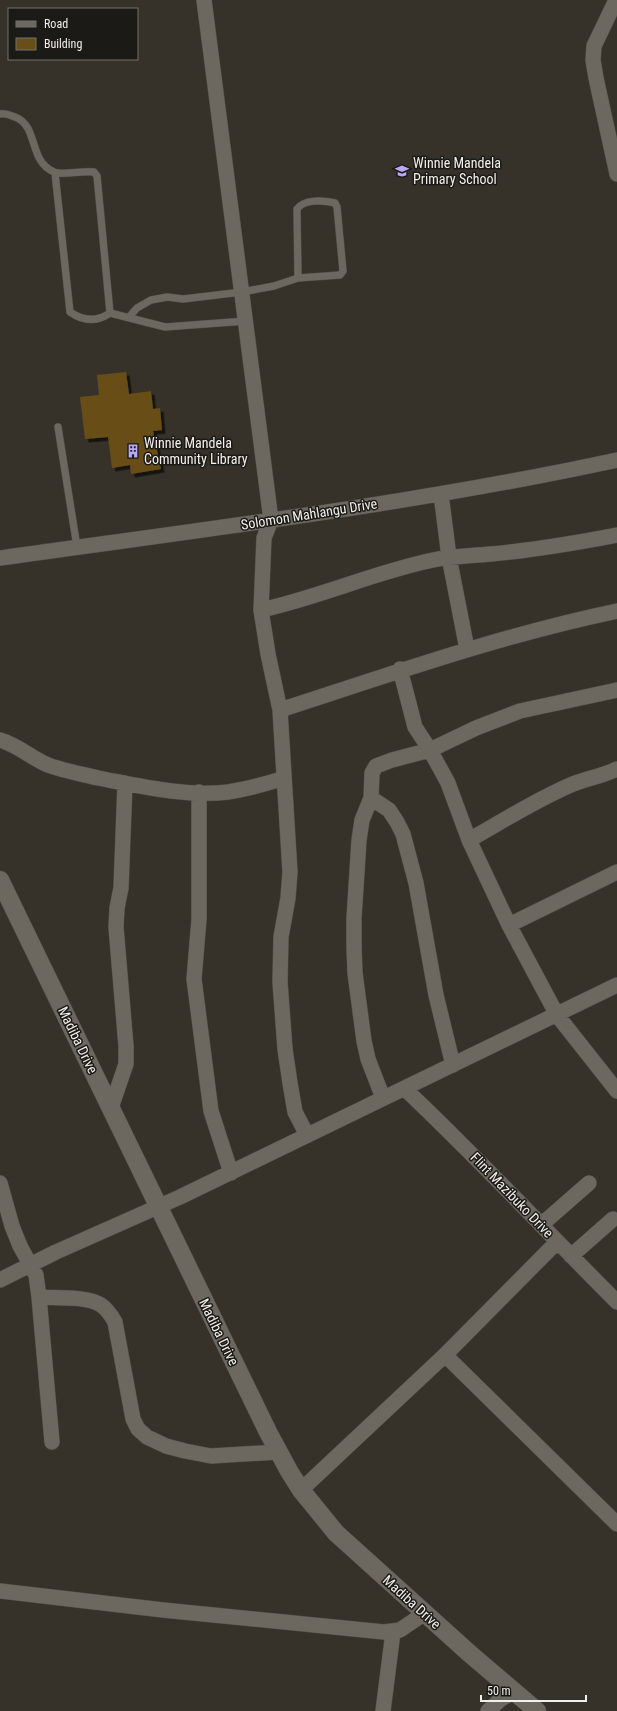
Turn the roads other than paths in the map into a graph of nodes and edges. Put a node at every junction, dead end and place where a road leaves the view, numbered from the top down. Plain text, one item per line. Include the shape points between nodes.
1 (204, 0) edge
2 (616, 0) edge
3 (0, 114) edge
4 (55, 173) junction
5 (617, 174) edge
6 (298, 278) junction
7 (242, 292) junction
8 (110, 313) junction
9 (129, 317) junction
10 (246, 321) junction
11 (58, 427) dead end
12 (617, 460) edge
13 (441, 494) junction
14 (271, 520) junction
15 (617, 536) edge
16 (77, 547) junction
17 (449, 557) junction
18 (0, 558) edge
19 (262, 610) junction
20 (617, 611) edge
21 (467, 650) junction
22 (400, 669) junction
23 (617, 690) edge
24 (280, 710) junction
25 (0, 740) edge
26 (430, 750) junction
27 (617, 769) edge
28 (284, 778) junction
29 (125, 783) junction
30 (199, 792) junction
31 (370, 798) junction
32 (470, 840) junction
33 (617, 872) edge
34 (0, 880) edge
35 (508, 925) junction
36 (617, 985) edge
37 (557, 1015) junction
38 (453, 1065) junction
39 (405, 1089) junction
40 (617, 1091) edge
41 (383, 1098) junction
42 (111, 1108) junction
43 (307, 1135) junction
44 (230, 1173) junction
45 (0, 1183) edge
46 (589, 1183) dead end
47 (159, 1207) junction
48 (613, 1219) dead end
49 (541, 1225) junction
50 (557, 1242) junction
51 (571, 1256) junction
52 (31, 1265) junction
53 (0, 1280) edge
54 (39, 1297) junction
55 (617, 1302) edge
56 (445, 1355) junction
57 (52, 1442) dead end
58 (278, 1452) junction
59 (301, 1490) junction
60 (617, 1524) edge
61 (0, 1591) edge
62 (425, 1613) junction
63 (393, 1632) junction
64 (515, 1691) junction
65 (383, 1711) edge
66 (488, 1711) edge
67 (537, 1711) edge

1 - 7 street
2 - 5 street via 594,46 594,60
3 - 4 lane via 20,119 27,124 36,153 45,167
4 - 8 lane via 88,171 94,172 97,176
4 - 8 lane via 70,312 80,319 103,318
6 - 6 lane via 340,275 342,271 335,203 305,203 297,209
6 - 7 lane
7 - 9 lane via 151,300 137,308
7 - 10 street
8 - 9 lane
9 - 10 lane via 166,327
10 - 14 street
11 - 16 lane
12 - 13 street, Solomon Mahlangu Drive
13 - 14 street, Solomon Mahlangu Drive
13 - 17 street
14 - 16 street, Solomon Mahlangu Drive
14 - 19 street via 264,538
15 - 17 street via 506,552
16 - 18 street, Solomon Mahlangu Drive
17 - 19 street via 393,569 307,599
17 - 21 street
19 - 24 street
20 - 21 street via 570,620
21 - 22 street
22 - 24 street
22 - 26 street via 415,727
23 - 26 street via 520,711
24 - 28 street
25 - 29 street via 11,743 48,764 74,773
26 - 31 street via 376,766 372,772
26 - 32 street via 448,783
27 - 32 street via 546,797
28 - 30 street via 227,792
28 - 43 street via 290,872 281,937 280,982 285,1049 295,1112
29 - 30 street
29 - 42 street via 121,888 116,927 126,1064
30 - 44 street via 199,906 194,979 211,1111
31 - 38 street via 389,810 402,834 416,883 436,995
31 - 41 street via 362,820 359,840 354,918 355,973 368,1059
32 - 35 street
33 - 35 street
34 - 42 street, Madiba Drive
35 - 37 street
36 - 37 street
37 - 38 street
37 - 40 street
38 - 39 street
39 - 41 street
39 - 49 street, Flint Mazibuko Drive via 462,1143
41 - 43 street
42 - 47 street, Madiba Drive
43 - 44 street
44 - 47 street
45 - 52 street via 12,1226
46 - 49 street
47 - 52 street
47 - 58 street, Madiba Drive
48 - 51 street
49 - 50 street, Flint Mazibuko Drive
50 - 51 street, Flint Mazibuko Drive
50 - 56 street
51 - 55 street, Flint Mazibuko Drive
52 - 53 street
52 - 54 street via 36,1275
54 - 57 street
54 - 58 street via 88,1300 100,1304 109,1312 115,1322 133,1419 146,1437 166,1446 211,1456
56 - 59 street
56 - 60 street
58 - 59 street, Madiba Drive
59 - 62 street, Madiba Drive via 336,1533
61 - 63 street
62 - 63 street via 406,1627
62 - 64 street, Madiba Drive
63 - 65 street
64 - 66 street
64 - 67 street, Madiba Drive

